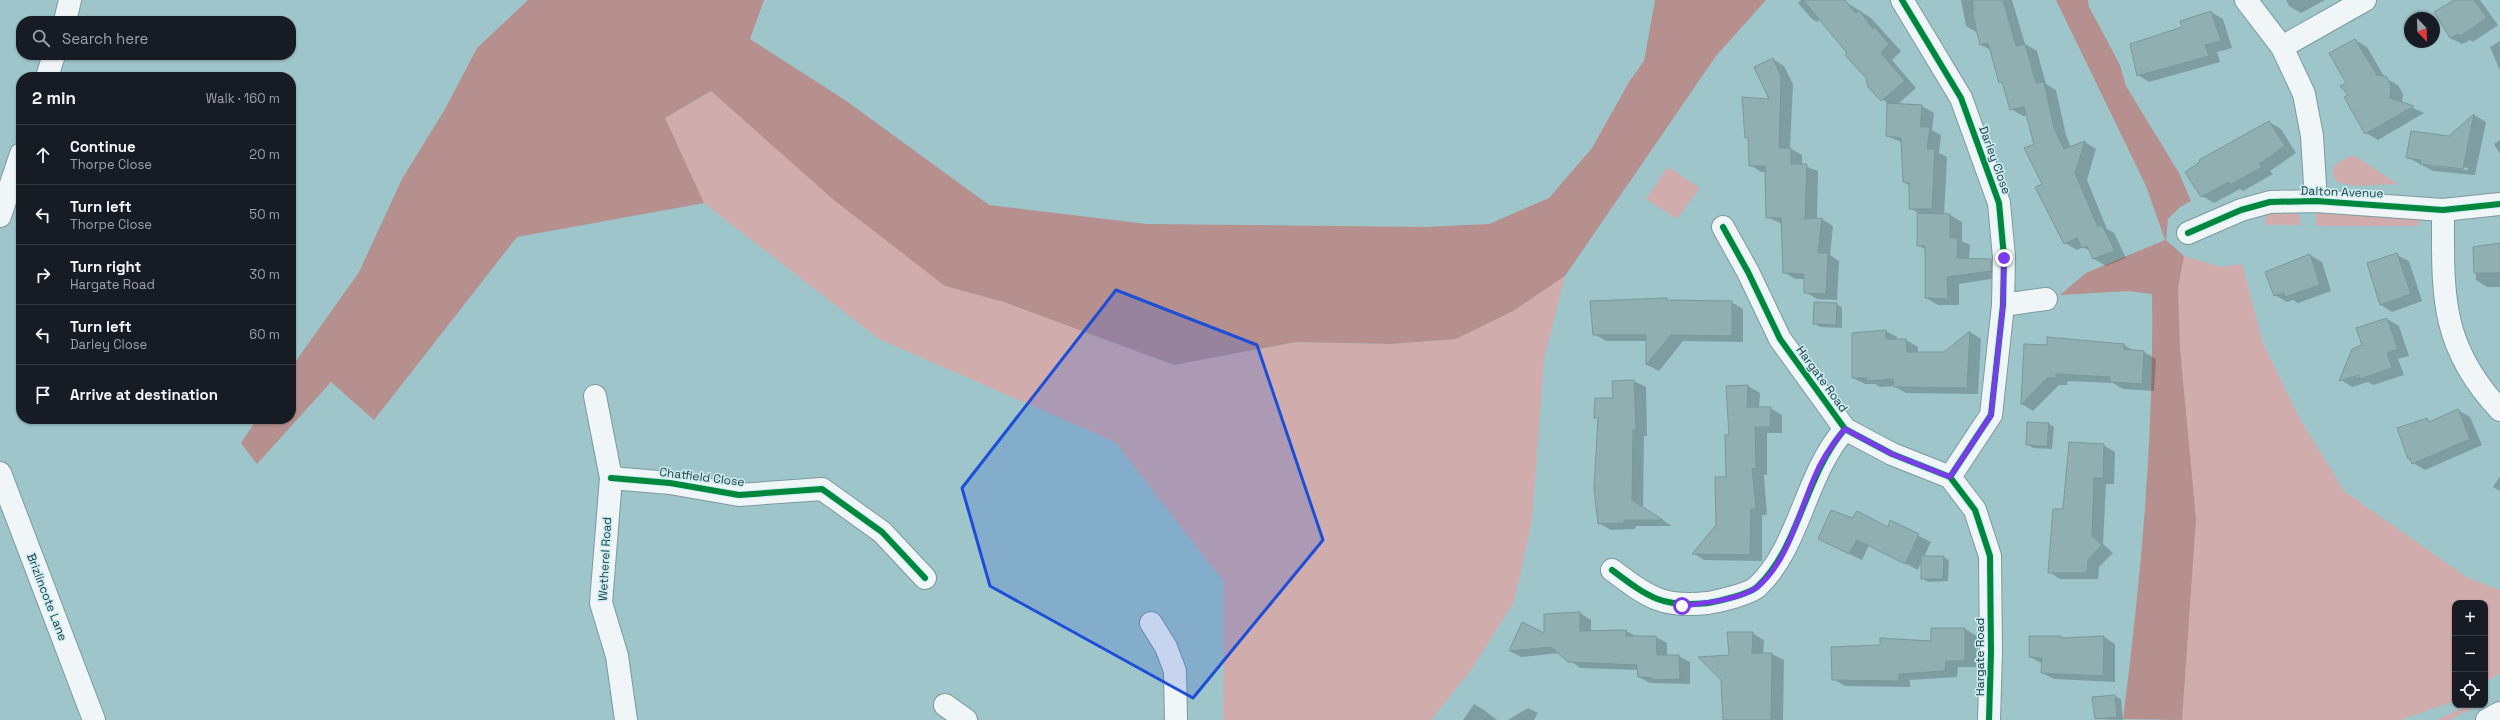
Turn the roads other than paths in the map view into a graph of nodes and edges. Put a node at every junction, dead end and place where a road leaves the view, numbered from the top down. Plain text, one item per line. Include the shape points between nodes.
1 (70, 0) edge
2 (1902, 0) edge
3 (2246, 0) edge
4 (2365, 0) edge
5 (65, 16) edge
6 (2282, 47) junction
7 (52, 60) edge
8 (49, 72) edge
9 (16, 169) edge
10 (2316, 201) junction
11 (2500, 204) edge
12 (2443, 210) junction
13 (0, 216) edge
14 (1723, 226) dead end
15 (2188, 233) dead end
16 (2046, 299) dead end
17 (2003, 305) junction
18 (595, 396) dead end
19 (2500, 410) edge
20 (1845, 429) junction
21 (0, 473) edge
22 (1950, 477) junction
23 (611, 478) junction
24 (1612, 570) dead end
25 (925, 578) dead end
26 (1151, 623) dead end
27 (945, 705) dead end
28 (2500, 713) edge
29 (94, 720) edge
30 (626, 720) edge
31 (966, 720) edge
32 (1176, 720) edge
33 (1989, 720) edge
34 (2487, 720) edge

1 - 5 street
2 - 17 street, Darley Close via 1961,98 1999,203 2004,258
3 - 6 street
4 - 6 street
6 - 10 street via 2304,94 2312,136
7 - 8 street
9 - 13 street
10 - 12 street, Dalton Avenue
10 - 15 street, Dalton Avenue via 2270,202 2241,210
11 - 12 street, Dalton Avenue
12 - 19 street via 2443,282 2452,334 2463,363 2483,392
14 - 20 street, Hargate Road via 1780,339
16 - 17 street
17 - 22 street, Darley Close via 1991,415
18 - 23 street, Wetherel Road
20 - 22 street, Hargate Road via 1892,454
20 - 24 street via 1833,442 1814,476 1780,560 1756,588 1719,602 1682,606 1646,596
21 - 29 street, Brizlincote Lane
22 - 33 street, Hargate Road via 1975,510 1990,556
23 - 25 street, Chatfield Close via 670,483 739,495 822,489 882,532
23 - 30 street, Wetherel Road via 601,603 617,656
26 - 32 street via 1166,647 1176,671
27 - 31 street
28 - 34 street

